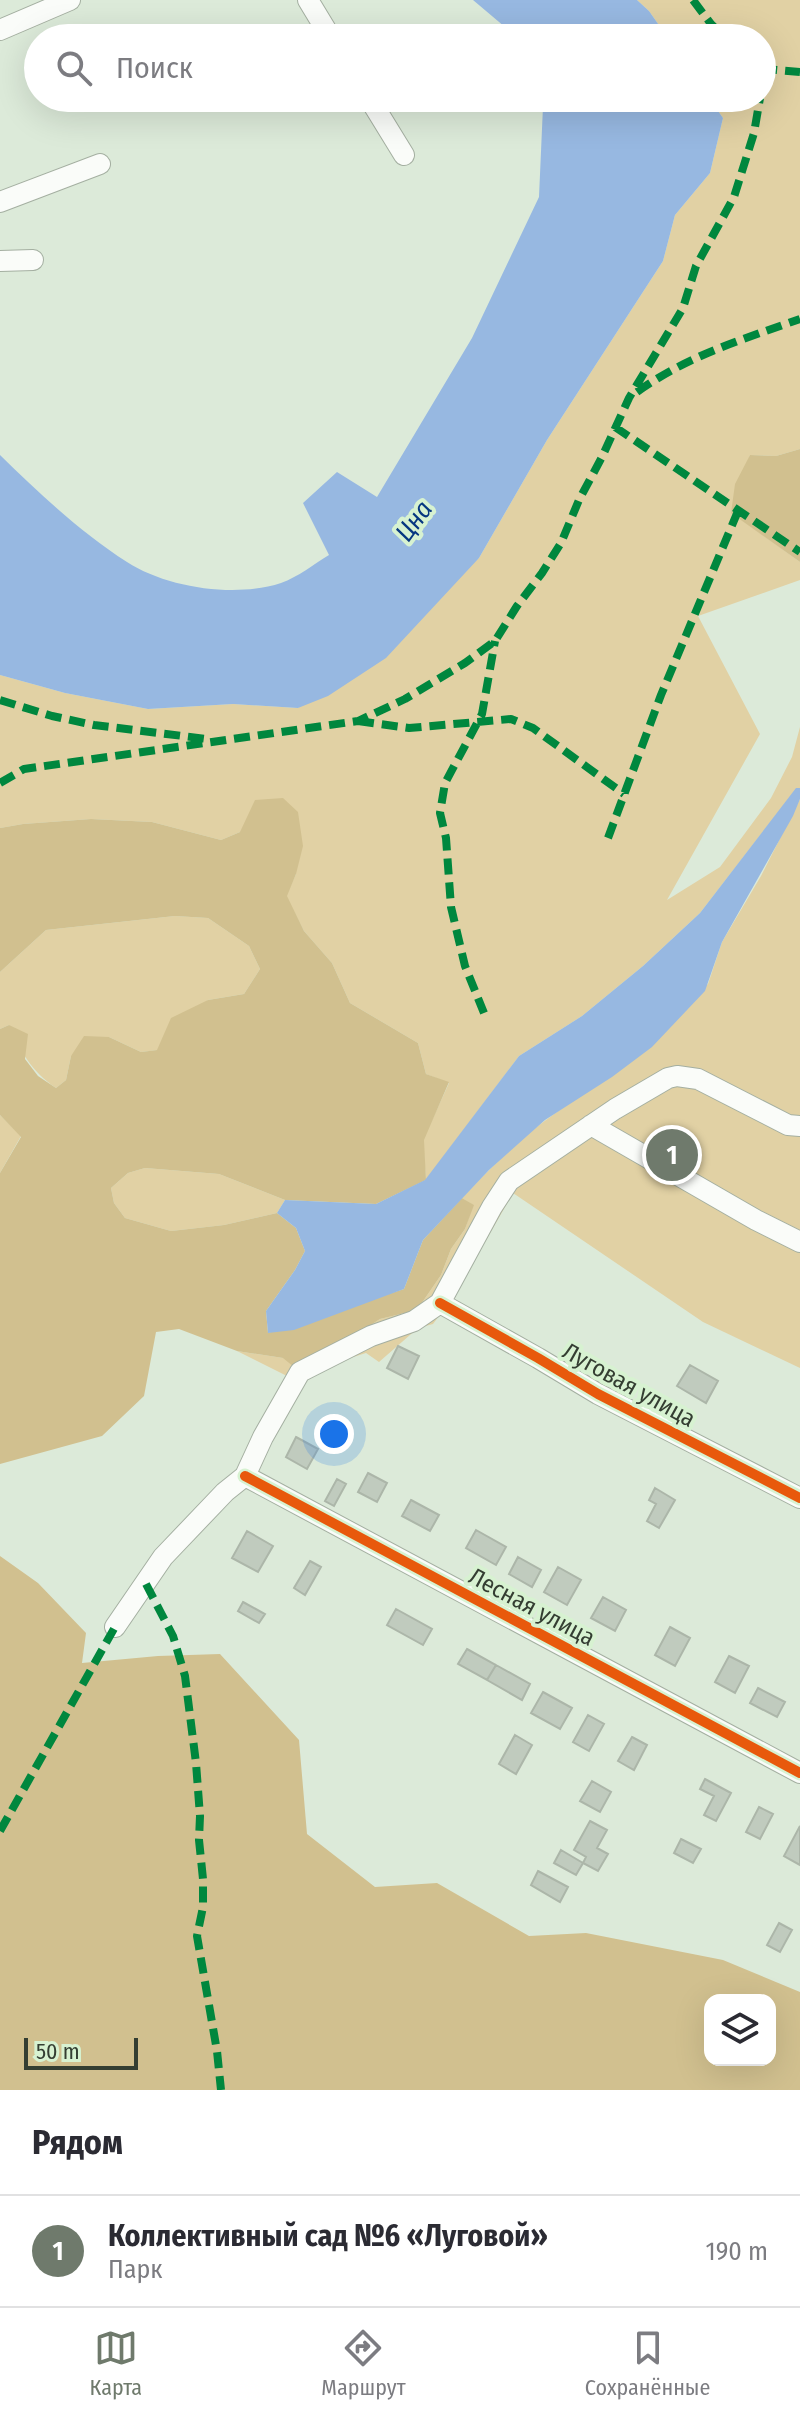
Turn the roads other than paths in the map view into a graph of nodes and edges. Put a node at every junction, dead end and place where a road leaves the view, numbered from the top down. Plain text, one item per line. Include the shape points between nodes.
1 (70, 0) edge
2 (308, 0) edge
3 (323, 24) edge
4 (0, 30) edge
5 (378, 112) edge
6 (404, 155) dead end
7 (100, 164) dead end
8 (0, 202) edge
9 (33, 260) dead end
10 (0, 261) edge
11 (591, 1125) junction
12 (800, 1126) edge
13 (800, 1242) edge
14 (440, 1303) junction
15 (245, 1476) junction
16 (800, 1498) edge
17 (115, 1627) dead end
18 (800, 1773) edge

1 - 4 street
2 - 3 street
5 - 6 street
7 - 8 street
9 - 10 street
11 - 12 street via 658,1082 677,1076 698,1079 788,1125
11 - 13 street
11 - 14 street via 509,1181
14 - 15 street via 414,1321 300,1372
14 - 16 street, Луговая улица via 598,1394
15 - 17 street via 163,1557
15 - 18 street, Лесная улица

